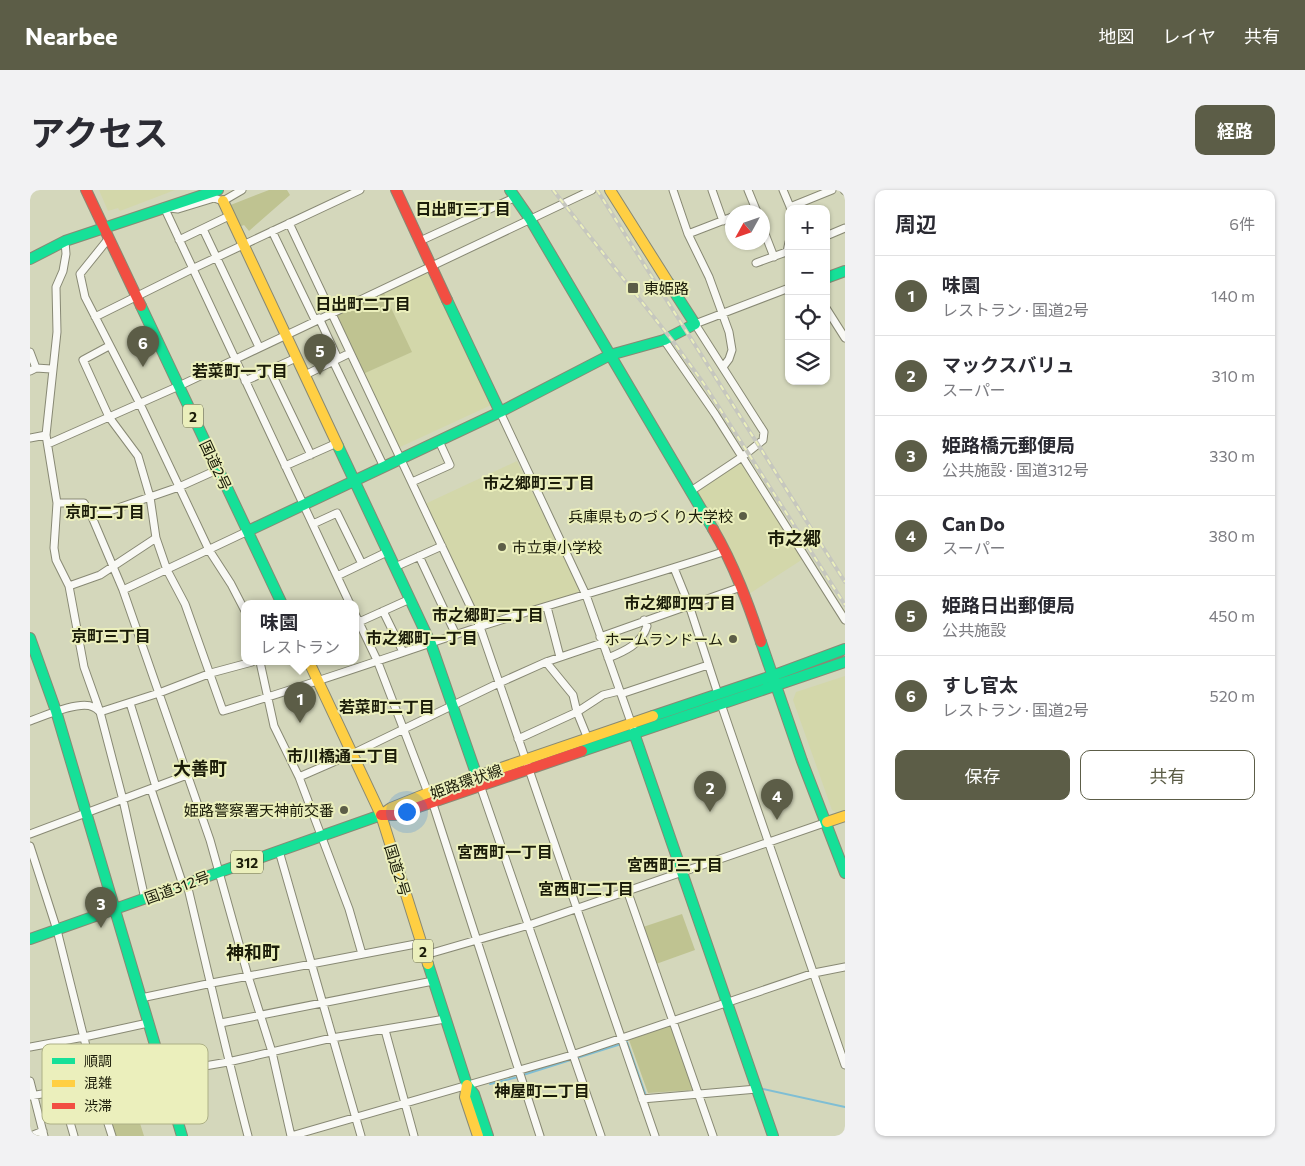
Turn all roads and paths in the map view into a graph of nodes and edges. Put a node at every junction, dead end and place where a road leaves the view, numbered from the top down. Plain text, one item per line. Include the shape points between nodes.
1 (86, 190) edge
2 (218, 190) edge
3 (242, 190) edge
4 (360, 190) edge
5 (396, 190) edge
6 (592, 190) edge
7 (610, 190) edge
8 (673, 190) edge
9 (712, 190) edge
10 (748, 190) edge
11 (783, 190) edge
12 (832, 190) edge
13 (823, 192) edge
14 (513, 194) edge
15 (223, 201) junction
16 (754, 205) edge
17 (789, 205) edge
18 (796, 205) edge
19 (164, 207) junction
20 (230, 216) junction
21 (530, 219) junction
22 (723, 221) joint
23 (289, 223) junction
24 (104, 228) junction
25 (845, 228) edge
26 (203, 229) junction
27 (272, 231) junction
28 (688, 234) junction
29 (830, 234) edge
30 (108, 238) junction
31 (179, 240) junction
32 (65, 241) junction
33 (420, 242) junction
34 (243, 245) junction
35 (770, 247) edge
36 (785, 254) edge
37 (216, 258) junction
38 (774, 258) junction
39 (30, 259) edge
40 (756, 262) dead end
41 (431, 266) junction
42 (192, 269) junction
43 (845, 271) edge
44 (830, 277) edge
45 (785, 290) edge
46 (137, 296) junction
47 (332, 312) junction
48 (722, 314) junction
49 (830, 314) edge
50 (95, 317) junction
51 (317, 319) junction
52 (845, 322) edge
53 (696, 324) junction
54 (837, 324) junction
55 (284, 334) junction
56 (845, 338) edge
57 (664, 340) junction
58 (109, 346) junction
59 (259, 347) junction
60 (30, 352) edge
61 (350, 353) junction
62 (610, 355) junction
63 (234, 358) junction
64 (296, 358) junction
65 (336, 360) junction
66 (723, 367) junction
67 (33, 369) edge
68 (52, 369) junction
69 (270, 370) junction
70 (305, 375) junction
71 (245, 381) junction
72 (179, 386) junction
73 (140, 404) junction
74 (500, 412) junction
75 (109, 417) junction
76 (46, 435) junction
77 (30, 438) edge
78 (439, 440) junction
79 (336, 443) junction
80 (48, 444) junction
81 (311, 455) junction
82 (742, 457) junction
83 (401, 458) junction
84 (285, 466) junction
85 (384, 467) junction
86 (219, 469) junction
87 (354, 481) junction
88 (412, 482) junction
89 (179, 487) junction
90 (691, 491) junction
91 (150, 497) junction
92 (57, 503) junction
93 (303, 505) junction
94 (92, 517) junction
95 (312, 524) junction
96 (248, 531) junction
97 (156, 538) junction
98 (442, 546) junction
99 (209, 550) junction
100 (726, 551) junction
101 (388, 552) junction
102 (419, 556) junction
103 (362, 564) junction
104 (113, 567) junction
105 (394, 567) junction
106 (674, 568) junction
107 (167, 570) junction
108 (337, 576) junction
109 (69, 586) junction
110 (741, 587) junction
111 (123, 590) junction
112 (586, 594) junction
113 (410, 599) junction
114 (280, 600) edge
115 (348, 600) edge
116 (241, 603) edge
117 (689, 605) junction
118 (547, 607) junction
119 (383, 611) junction
120 (644, 620) junction
121 (845, 620) edge
122 (359, 622) joint
123 (480, 627) junction
124 (456, 636) junction
125 (601, 640) junction
126 (31, 643) edge
127 (431, 644) junction
128 (845, 649) edge
129 (403, 652) junction
130 (560, 658) junction
131 (608, 658) junction
132 (377, 660) junction
133 (546, 662) junction
134 (845, 662) edge
135 (241, 665) edge
136 (261, 665) edge
137 (310, 665) edge
138 (708, 665) junction
139 (211, 673) junction
140 (772, 676) junction
141 (318, 682) junction
142 (499, 683) junction
143 (776, 687) junction
144 (620, 692) junction
145 (159, 693) junction
146 (268, 697) junction
147 (719, 699) junction
148 (130, 703) junction
149 (453, 706) junction
150 (56, 711) junction
151 (100, 712) junction
152 (577, 712) junction
153 (30, 721) edge
154 (404, 729) junction
155 (633, 729) junction
156 (518, 738) junction
157 (588, 738) junction
158 (352, 754) junction
159 (527, 764) junction
160 (187, 775) junction
161 (298, 778) junction
162 (479, 781) junction
163 (154, 788) junction
164 (430, 797) junction
165 (123, 800) junction
166 (86, 813) junction
167 (380, 815) junction
168 (845, 816) edge
169 (827, 822) junction
170 (30, 834) edge
171 (321, 836) junction
172 (768, 841) junction
173 (30, 846) edge
174 (279, 851) junction
175 (682, 871) junction
176 (219, 872) junction
177 (845, 872) edge
178 (185, 884) junction
179 (627, 890) junction
180 (145, 899) junction
181 (578, 907) junction
182 (115, 910) junction
183 (529, 924) junction
184 (57, 930) junction
185 (30, 939) edge
186 (478, 939) junction
187 (421, 943) junction
188 (362, 954) junction
189 (425, 955) junction
190 (311, 964) junction
191 (845, 968) edge
192 (814, 973) junction
193 (248, 976) junction
194 (433, 982) junction
195 (212, 983) junction
196 (141, 998) junction
197 (322, 1004) junction
198 (727, 1004) junction
199 (261, 1015) junction
200 (445, 1019) junction
201 (673, 1020) junction
202 (148, 1023) junction
203 (221, 1023) junction
204 (385, 1030) junction
205 (84, 1037) junction
206 (332, 1038) junction
207 (621, 1038) junction
208 (46, 1044) edge
209 (86, 1044) edge
210 (154, 1044) edge
211 (272, 1052) junction
212 (572, 1055) junction
213 (228, 1062) junction
214 (845, 1065) edge
215 (208, 1066) edge
216 (519, 1070) junction
217 (30, 1081) edge
218 (468, 1085) junction
219 (757, 1090) junction
220 (698, 1094) junction
221 (32, 1096) edge
222 (642, 1099) junction
223 (404, 1104) junction
224 (356, 1117) junction
225 (108, 1124) edge
226 (178, 1124) edge
227 (43, 1134) edge
228 (31, 1136) edge
229 (112, 1136) edge
230 (182, 1136) edge
231 (248, 1136) edge
232 (291, 1136) edge
233 (361, 1136) edge
234 (414, 1136) edge
235 (478, 1136) edge
236 (488, 1136) edge
237 (540, 1136) edge
238 (601, 1136) edge
239 (656, 1136) edge
240 (713, 1136) edge
241 (773, 1136) edge

1 - 24 main road, 国道2号 / 2
2 - 19 main road
3 - 15 street
4 - 23 street
5 - 33 main road
6 - 21 street
7 - 53 main road
8 - 28 street
9 - 22 street
10 - 16 street
11 - 17 street
12 - 13 street
13 - 18 street
14 - 21 main road
14 - 33 street
15 - 19 street via 214,198 178,210
15 - 20 main road
19 - 24 main road
19 - 31 street
20 - 26 street
20 - 34 main road
21 - 41 street
21 - 62 main road
22 - 28 street
23 - 27 street
23 - 47 street
24 - 30 main road, 国道2号 / 2
24 - 32 main road
25 - 29 street
26 - 31 street
26 - 37 street
27 - 34 street
27 - 51 street
28 - 48 street via 709,277
30 - 46 main road, 国道2号 / 2
30 - 50 street via 80,274 85,297
31 - 42 street
32 - 39 main road
32 - 68 street via 63,271 56,287
33 - 41 main road
34 - 37 street
34 - 55 main road
35 - 38 street
36 - 38 street
37 - 42 street
37 - 59 street
38 - 40 street
41 - 47 street
41 - 74 main road
42 - 46 street
42 - 63 street
43 - 44 main road
45 - 48 street
46 - 50 street
46 - 72 main road, 国道2号 / 2
47 - 51 street
47 - 61 street
48 - 53 street
48 - 66 street via 732,350
49 - 54 street
50 - 58 street
51 - 55 street
51 - 65 street
52 - 54 street
53 - 57 main road
53 - 66 street
54 - 56 street
55 - 59 street
55 - 64 main road
57 - 62 main road
57 - 82 street
58 - 73 street
58 - 75 street via 83,360
59 - 63 street
60 - 67 street
61 - 65 street
61 - 83 street
62 - 74 main road
62 - 90 main road
63 - 71 street
63 - 72 street
64 - 69 street
64 - 70 main road
65 - 70 street
65 - 85 street
66 - 82 street via 764,432 764,440
67 - 68 street
68 - 76 street
69 - 71 street
69 - 81 street
70 - 79 main road
71 - 84 street
72 - 73 street
72 - 86 main road, 国道2号 / 2
73 - 75 street
73 - 89 street
74 - 78 main road
74 - 112 street
75 - 80 street
75 - 91 street via 138,456
76 - 77 street
76 - 80 street
78 - 83 main road
78 - 88 street via 450,465
79 - 81 street
79 - 87 main road
80 - 92 street
81 - 84 street
82 - 90 street
82 - 121 street
83 - 85 main road
83 - 88 street
84 - 93 street
85 - 87 main road
86 - 89 street
86 - 96 main road, 国道2号 / 2
87 - 93 main road
87 - 101 main road
88 - 98 street
89 - 91 street
89 - 99 street
90 - 100 main road
91 - 94 street
91 - 97 street
92 - 94 street via 84,503
92 - 109 street via 54,548 56,560
93 - 95 street
93 - 96 main road
94 - 104 street
95 - 103 street via 337,513
95 - 108 street
96 - 99 street
96 - 114 main road, 国道2号 / 2
97 - 104 street
97 - 107 street
98 - 102 street
98 - 123 street
99 - 107 street
99 - 116 street
100 - 106 street
100 - 110 main road
101 - 103 street
101 - 105 main road
102 - 105 street
102 - 124 street
103 - 108 street
104 - 109 street
104 - 111 street
105 - 113 main road
106 - 112 street
106 - 117 street
107 - 111 street
107 - 139 street via 185,604
108 - 115 street
109 - 151 street via 84,668
110 - 117 street
110 - 140 main road
111 - 145 street
112 - 118 street
112 - 125 street
113 - 119 street
113 - 127 main road
117 - 120 street
117 - 138 street
118 - 123 street
118 - 130 street
119 - 122 street
119 - 129 street
120 - 125 street
120 - 131 street via 648,626 646,633 628,649
122 - 132 street
123 - 124 street
123 - 142 street
124 - 127 street
125 - 130 street
125 - 131 street
126 - 150 main road
127 - 129 street
127 - 149 main road
128 - 140 main road, 姫路環状線
129 - 132 street
130 - 133 street
131 - 144 street
132 - 141 street
132 - 154 street
133 - 142 street
133 - 152 street via 573,695
134 - 143 main road, 姫路環状線
135 - 139 street
136 - 146 street
137 - 141 main road, 国道2号 / 2
138 - 144 street
138 - 147 street
139 - 145 street
139 - 146 street via 224,711
140 - 143 main road
140 - 147 main road, 姫路環状線
141 - 146 street
141 - 158 main road, 国道2号 / 2
142 - 149 street
142 - 156 street
143 - 147 main road, 姫路環状線
143 - 169 main road
144 - 152 street via 603,696
144 - 155 street
145 - 148 street
145 - 160 street
146 - 161 street via 274,726
147 - 155 main road, 姫路環状線
147 - 172 street
148 - 151 street
148 - 163 street
149 - 154 street
149 - 162 main road
150 - 151 street via 82,705 93,706
150 - 153 street
150 - 166 main road
151 - 165 street
152 - 156 street
152 - 157 street
154 - 158 street
154 - 164 street
155 - 157 main road, 姫路環状線
155 - 159 main road, 姫路環状線
155 - 175 main road
156 - 159 street
157 - 159 main road, 姫路環状線
158 - 161 street
158 - 167 main road, 国道2号 / 2
159 - 162 main road, 姫路環状線
159 - 181 street
160 - 163 street
160 - 176 street
161 - 171 street
162 - 164 main road, 姫路環状線
162 - 183 street
163 - 165 street
163 - 178 street
164 - 167 main road, 姫路環状線 via 395,815
164 - 186 street
165 - 166 street
165 - 180 street
166 - 170 street
166 - 182 main road
167 - 171 main road, 国道312号 / 312
167 - 187 main road, 国道2号 / 2
168 - 169 main road
169 - 172 street
169 - 177 main road
171 - 174 main road, 国道312号 / 312
171 - 188 street
172 - 175 street
172 - 192 street
173 - 184 street
174 - 176 main road, 国道312号 / 312
174 - 190 street
175 - 179 street
175 - 198 main road
176 - 178 main road, 国道312号 / 312
176 - 193 street
178 - 180 main road, 国道312号 / 312
178 - 195 street
179 - 181 street
179 - 201 street
180 - 182 main road, 国道312号 / 312
181 - 183 street
181 - 207 street
182 - 184 main road, 国道312号 / 312
182 - 196 main road
183 - 186 street
183 - 212 street
184 - 185 main road, 国道312号 / 312
184 - 205 street
186 - 189 street
186 - 216 street
187 - 188 street
187 - 189 main road, 国道2号 / 2
188 - 190 street
189 - 194 main road, 国道2号 / 2
190 - 193 street
190 - 197 street
191 - 192 street
192 - 198 street
192 - 214 street
193 - 195 street
193 - 199 street
194 - 197 street
194 - 200 main road, 国道2号 / 2
195 - 196 street
195 - 203 street
196 - 202 main road
197 - 199 street
197 - 206 street
198 - 201 street
198 - 219 main road
199 - 203 street
199 - 211 street
200 - 204 street
200 - 218 main road, 国道2号 / 2
201 - 207 street
201 - 220 street
202 - 205 street
202 - 210 main road
203 - 213 street
204 - 206 street
204 - 223 street
205 - 208 street
205 - 209 street
206 - 211 street
206 - 224 street
207 - 212 street
207 - 222 street
211 - 213 street
211 - 232 street
212 - 216 street
212 - 238 street
213 - 215 street
213 - 231 street
216 - 218 street
216 - 237 street
217 - 221 street
218 - 223 street
218 - 235 main road, 国道2号 / 2 via 465,1097
218 - 236 main road, 国道2号 / 2
219 - 220 street
219 - 241 main road
220 - 222 street
220 - 240 street
221 - 227 street
222 - 239 street
223 - 224 street
223 - 234 street
224 - 232 street
224 - 233 street
225 - 229 street
226 - 230 main road
227 - 228 street

